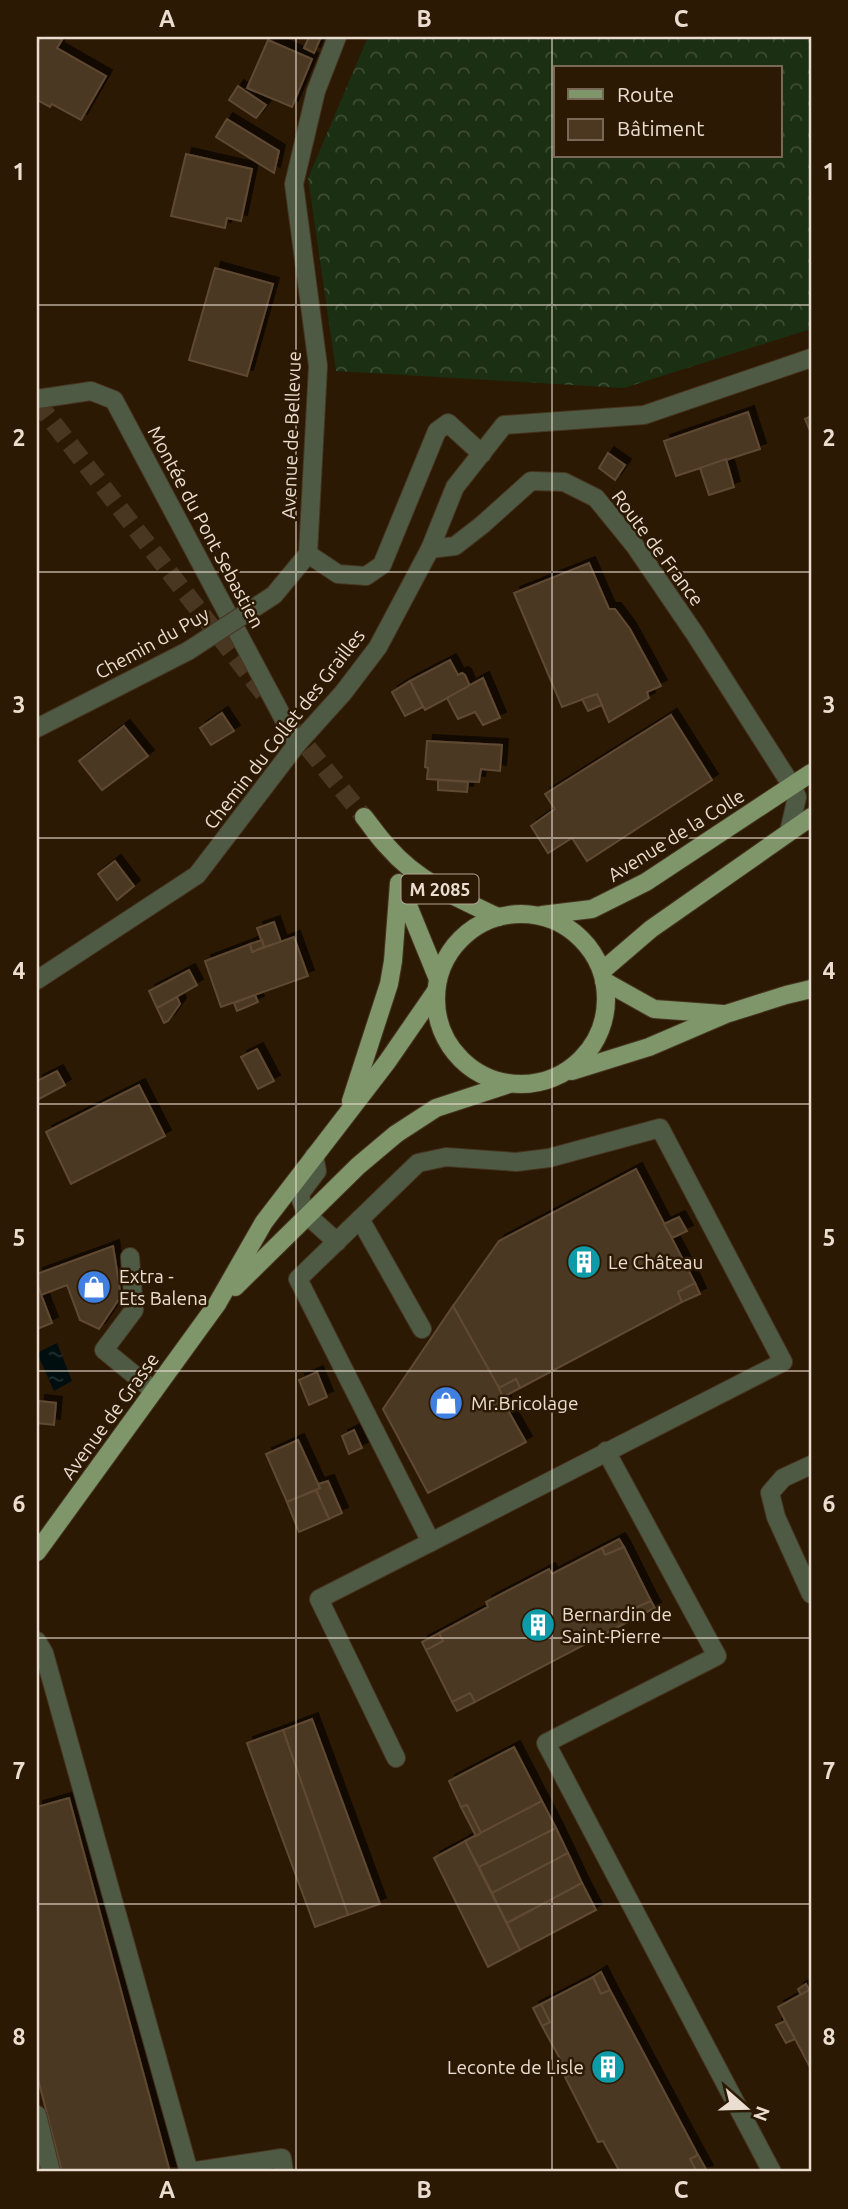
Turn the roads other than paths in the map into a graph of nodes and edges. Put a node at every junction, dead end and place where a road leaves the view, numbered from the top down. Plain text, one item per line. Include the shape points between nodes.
1 (337, 37) edge
2 (811, 358) edge
3 (37, 399) edge
4 (482, 454) junction
5 (430, 549) junction
6 (308, 554) junction
7 (37, 728) edge
8 (297, 744) junction
9 (811, 773) edge
10 (792, 786) junction
11 (364, 817) tunnel mouth
12 (811, 817) edge
13 (789, 832) junction
14 (389, 849) junction
15 (399, 883) junction
16 (537, 916) junction
17 (498, 918) junction
18 (603, 976) junction
19 (37, 981) edge
20 (437, 985) junction
21 (811, 989) edge
22 (726, 1014) junction
23 (562, 1074) junction
24 (509, 1084) junction
25 (346, 1115) junction
26 (314, 1156) junction
27 (307, 1215) junction
28 (360, 1219) junction
29 (337, 1242) junction
30 (130, 1257) dead end
31 (217, 1304) junction
32 (422, 1329) dead end
33 (154, 1391) junction
34 (606, 1451) junction
35 (811, 1465) edge
36 (430, 1542) junction
37 (37, 1552) edge
38 (811, 1594) edge
39 (37, 1641) edge
40 (396, 1758) dead end
41 (37, 2115) edge
42 (51, 2172) edge
43 (284, 2172) edge
44 (772, 2172) edge

1 - 6 street, Avenue de Bellevue via 316,92 294,184 318,366
2 - 4 street, Chemin du Collet des Grailles via 644,415 504,425
3 - 8 street, Montée du Pont Sebastien via 92,391 114,400
4 - 5 street, Chemin du Collet des Grailles via 455,487
4 - 6 street via 448,424 437,431 382,565 366,576 338,574
5 - 8 street, Chemin du Collet des Grailles via 378,647
5 - 10 street, Route de France via 455,546 531,481 564,482 596,498 680,612
6 - 7 street, Chemin du Puy, bridge via 274,595 188,651
8 - 19 street, Chemin du Collet des Grailles via 197,875
9 - 10 main road, Avenue de la Colle
10 - 13 street via 797,797
10 - 16 main road, Avenue de la Colle via 626,893 592,909
11 - 14 main road, M 2085
12 - 13 main road
13 - 18 main road via 651,929
14 - 15 main road, M 2085
14 - 17 main road, M 2085 via 443,891
15 - 20 main road, M 2085
15 - 25 main road via 389,984
16 - 17 main road
16 - 18 main road via 577,935 592,951
17 - 20 main road via 477,926 460,940
18 - 22 main road via 654,1009
18 - 23 main road via 606,1009 599,1035 583,1058
20 - 24 main road via 438,1017 447,1042 463,1062 484,1077
20 - 25 main road, Avenue de Grasse
21 - 22 main road
22 - 23 main road via 649,1047
23 - 24 main road via 536,1084
24 - 27 main road, Avenue de Grasse via 436,1108 396,1134
25 - 26 main road, Avenue de Grasse
26 - 27 street, Avenue de Grasse via 317,1171 299,1195
26 - 31 main road, Avenue de Grasse via 264,1222
27 - 29 street
27 - 31 main road, Avenue de Grasse
28 - 29 street
28 - 32 street
28 - 34 street via 418,1163 446,1157 516,1162 549,1158 660,1128 783,1362
29 - 36 street via 298,1279
30 - 33 street via 134,1310 104,1350
31 - 33 main road, Avenue de Grasse
33 - 37 main road, Avenue de Grasse
34 - 36 street
34 - 44 street via 717,1656 546,1743
35 - 38 street via 783,1478 770,1493
36 - 40 street via 319,1599
39 - 43 street via 189,2172 282,2158
41 - 42 street

